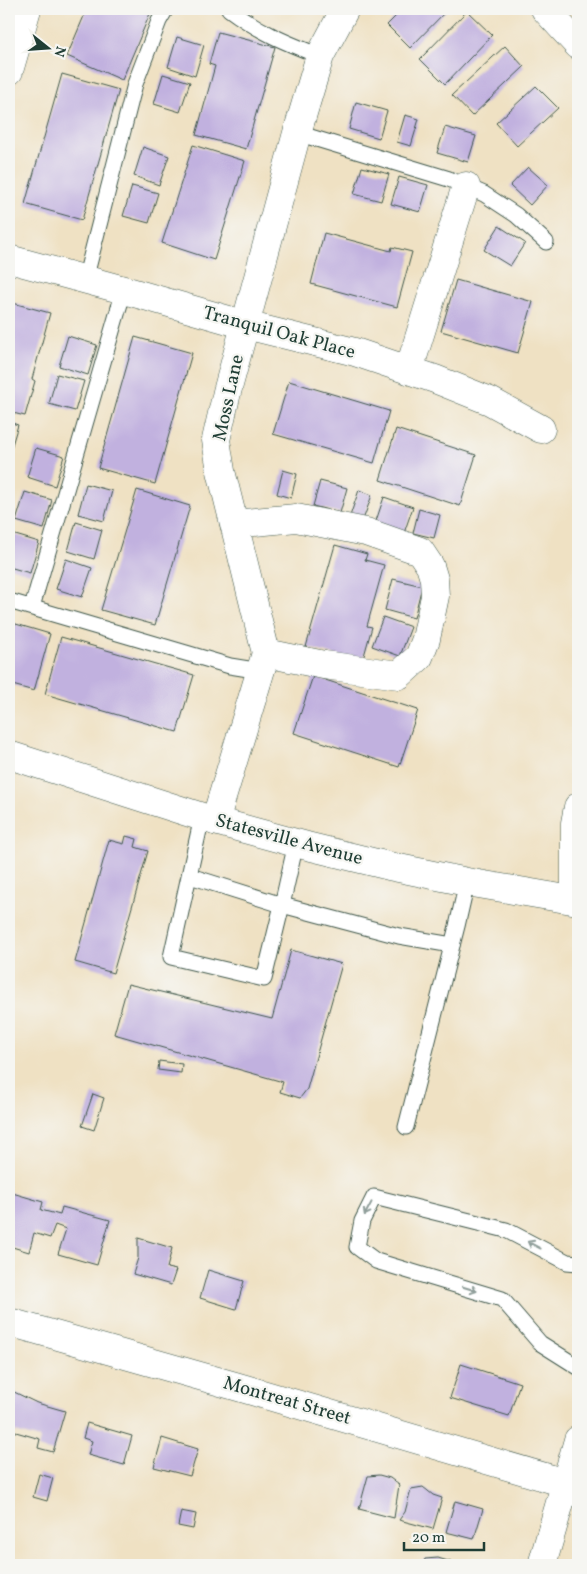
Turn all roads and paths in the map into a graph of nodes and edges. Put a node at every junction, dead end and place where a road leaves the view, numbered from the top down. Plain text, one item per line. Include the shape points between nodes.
1 (25, 9) edge
2 (166, 9) edge
3 (229, 9) edge
4 (345, 9) edge
5 (545, 9) edge
6 (578, 46) edge
7 (320, 56) junction
8 (9, 71) edge
9 (297, 133) junction
10 (466, 186) junction
11 (546, 242) dead end
12 (9, 259) edge
13 (85, 280) junction
14 (124, 290) junction
15 (246, 325) junction
16 (409, 370) junction
17 (541, 429) dead end
18 (234, 524) junction
19 (9, 601) edge
20 (32, 607) junction
21 (263, 662) junction
22 (9, 755) edge
23 (578, 807) edge
24 (209, 819) junction
25 (296, 843) junction
26 (190, 876) junction
27 (466, 882) junction
28 (578, 904) edge
29 (282, 905) junction
30 (452, 945) junction
31 (406, 1127) dead end
32 (578, 1263) edge
33 (9, 1322) edge
34 (578, 1367) edge
35 (578, 1440) edge
36 (565, 1484) junction
37 (542, 1565) edge

1 - 8 street
2 - 13 lane via 135,84
3 - 7 lane via 257,29
4 - 7 street, Moss Lane
5 - 6 street
7 - 9 street, Moss Lane
9 - 10 lane
9 - 15 street, Moss Lane
10 - 11 lane via 516,215
10 - 16 street
12 - 13 street, Tranquil Oak Place
13 - 14 street, Tranquil Oak Place
14 - 15 street, Tranquil Oak Place
14 - 20 lane
15 - 16 street, Tranquil Oak Place via 355,352
15 - 18 street, Moss Lane via 216,440
16 - 17 street, Tranquil Oak Place via 490,401
18 - 21 street, Moss Lane
18 - 21 street via 296,518 366,532 420,551 434,579 426,639 419,657 399,675 324,665
19 - 20 lane
20 - 21 lane via 230,666
21 - 24 street
22 - 24 street, Statesville Avenue
23 - 28 street via 575,823
24 - 25 street, Statesville Avenue
24 - 26 lane
25 - 27 street, Statesville Avenue
25 - 29 lane
26 - 29 lane
26 - 29 lane via 171,957 264,979
27 - 28 street, Statesville Avenue
27 - 30 lane
29 - 30 lane via 399,936
30 - 31 lane
32 -> 34 lane via 567,1262 506,1230 374,1197 362,1221 357,1247 376,1261 502,1299 540,1343
33 - 36 street, Montreat Street
35 - 36 street
36 - 37 street

